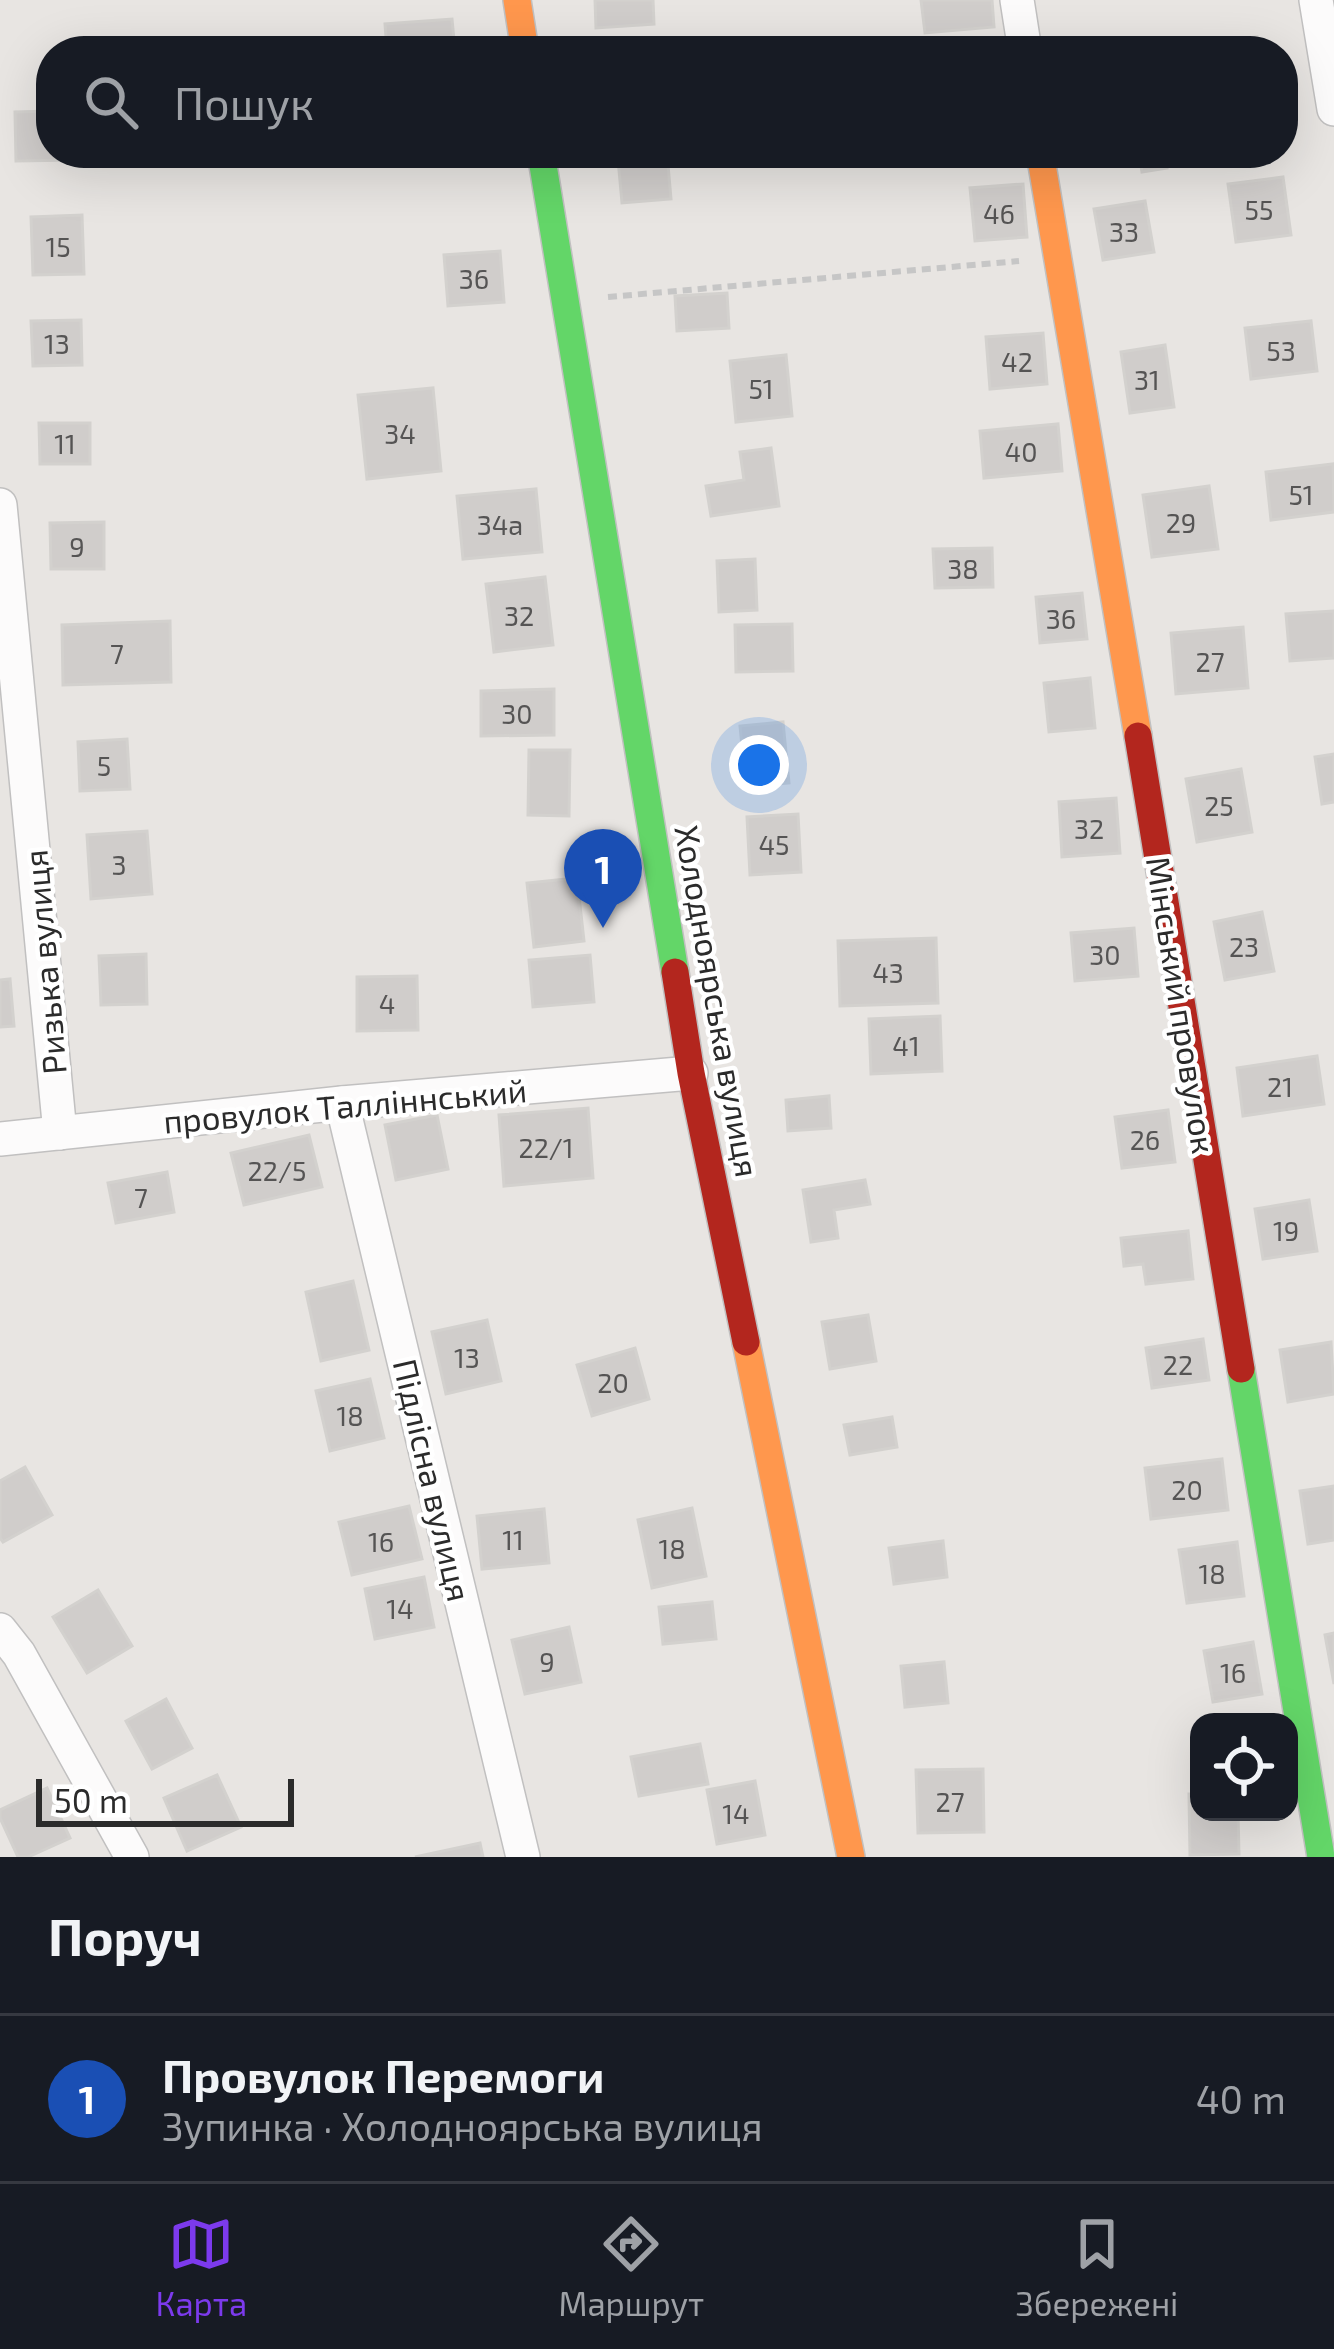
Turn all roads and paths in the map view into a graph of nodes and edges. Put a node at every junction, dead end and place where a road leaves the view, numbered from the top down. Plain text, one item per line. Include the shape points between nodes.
1 (517, 0) edge
2 (1017, 0) edge
3 (1316, 0) edge
4 (522, 36) edge
5 (1022, 36) edge
6 (1334, 109) edge
7 (543, 168) edge
8 (1042, 168) edge
9 (1057, 258) junction
10 (604, 298) dead end
11 (0, 505) edge
12 (691, 1073) junction
13 (343, 1102) junction
14 (60, 1133) junction
15 (0, 1139) edge
16 (0, 1630) edge
17 (132, 1857) edge
18 (523, 1857) edge
19 (851, 1857) edge
20 (1321, 1857) edge

1 - 4 main road
2 - 5 street
3 - 6 street
7 - 12 main road, Холодноярська вулиця
8 - 9 main road, Мінський провулок
9 - 10 path
9 - 20 main road, Мінський провулок
11 - 14 street, Ризька вулиця
12 - 13 street, провулок Талліннський
12 - 19 main road, Холодноярська вулиця
13 - 14 street, провулок Талліннський
13 - 18 street, Підлісна вулиця
14 - 15 street, провулок Талліннський
16 - 17 street

